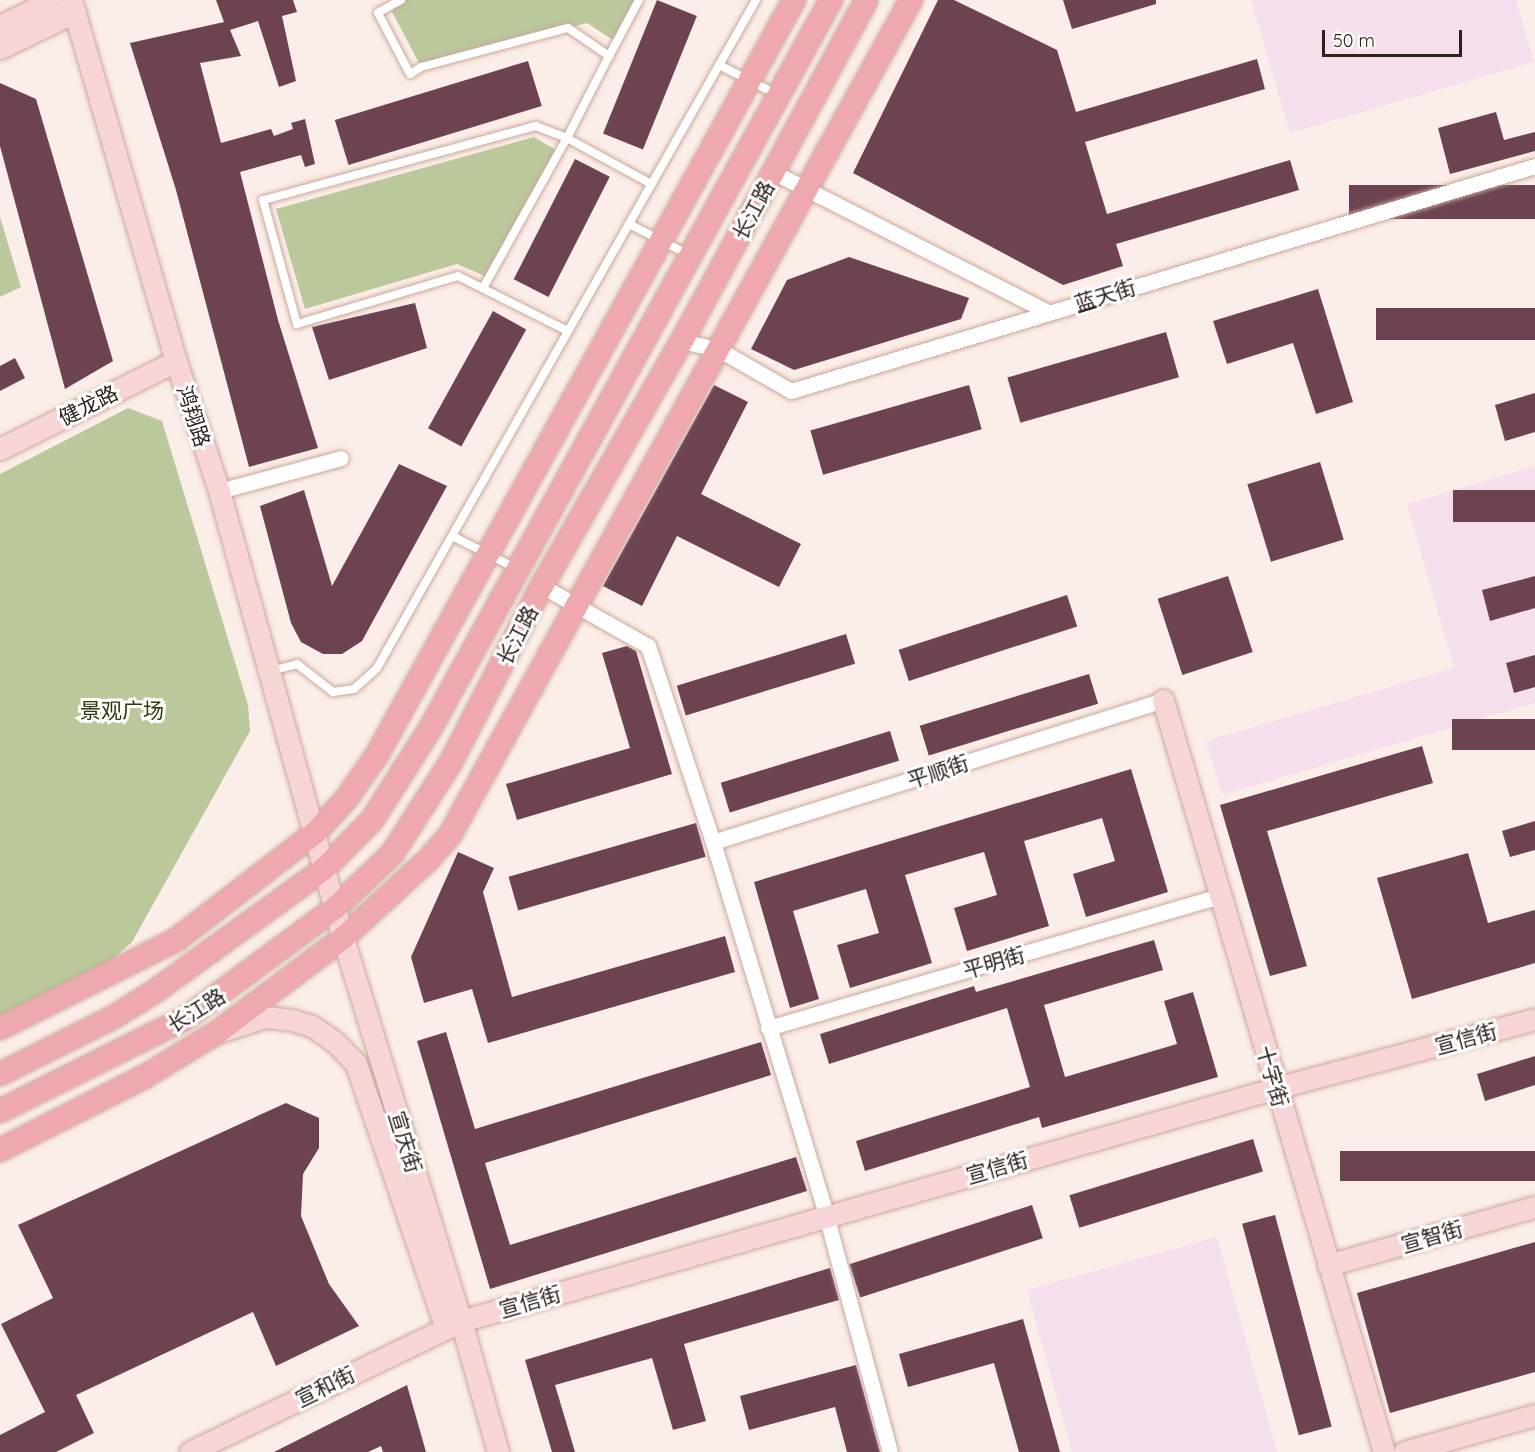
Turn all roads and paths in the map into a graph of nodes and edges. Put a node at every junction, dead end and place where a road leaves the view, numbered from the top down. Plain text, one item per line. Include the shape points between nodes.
1 (52, 0) edge
2 (401, 0) edge
3 (639, 0) edge
4 (756, 0) edge
5 (794, 0) edge
6 (831, 0) edge
7 (866, 0) edge
8 (911, 0) edge
9 (73, 6) edge
10 (0, 26) edge
11 (0, 48) edge
12 (609, 56) junction
13 (719, 65) junction
14 (750, 80) junction
15 (779, 95) junction
16 (567, 138) junction
17 (1535, 166) edge
18 (773, 172) junction
19 (651, 184) junction
20 (808, 190) junction
21 (629, 224) junction
22 (663, 242) junction
23 (691, 256) junction
24 (483, 288) junction
25 (1048, 312) junction
26 (568, 332) junction
27 (682, 341) junction
28 (718, 349) junction
29 (176, 361) junction
30 (0, 449) edge
31 (341, 458) dead end
32 (219, 491) junction
33 (454, 537) junction
34 (487, 553) junction
35 (518, 570) junction
36 (542, 586) junction
37 (576, 606) junction
38 (271, 671) junction
39 (1162, 700) joint
40 (315, 833) junction
41 (713, 842) junction
42 (324, 869) junction
43 (1219, 896) junction
44 (335, 908) junction
45 (343, 938) junction
46 (1535, 1019) edge
47 (0, 1028) edge
48 (768, 1028) junction
49 (218, 1032) junction
50 (0, 1074) edge
51 (1276, 1088) junction
52 (0, 1111) edge
53 (0, 1150) edge
54 (1535, 1207) edge
55 (826, 1215) junction
56 (1328, 1265) junction
57 (454, 1324) junction
58 (1535, 1415) edge
59 (190, 1452) edge
60 (498, 1452) edge
61 (890, 1452) edge
62 (1383, 1452) edge
63 (1404, 1452) edge

1 - 10 street
2 - 12 lane via 378,13 410,74 421,67 568,28
3 - 12 lane
4 - 13 lane
5 - 14 main road
6 - 15 main road, 长江路
7 - 18 main road, 长江路
8 - 20 main road
9 - 11 street
9 - 29 street, 鸿翔路
12 - 16 lane
13 - 14 lane
13 - 19 lane
14 - 15 lane
14 - 22 main road
15 - 23 main road, 长江路
16 - 19 lane
16 - 24 lane
16 - 24 lane via 536,126 263,200 297,324 459,276
17 - 25 street, 蓝天街
18 - 20 street
18 - 27 main road, 长江路
19 - 21 lane
20 - 25 street
20 - 28 main road
21 - 22 lane
21 - 26 lane
22 - 23 lane
22 - 34 main road
23 - 35 main road, 长江路
24 - 26 lane
25 - 28 street, 蓝天街 via 791,391
26 - 33 lane
27 - 28 street, 蓝天街
27 - 36 main road, 长江路
28 - 37 main road
29 - 30 street, 健龙路
29 - 32 street, 鸿翔路
31 - 32 street
32 - 38 street, 鸿翔路
33 - 34 lane
33 - 38 lane via 377,668 354,689 333,692 297,664
34 - 35 lane
34 - 40 main road via 378,753 347,798
35 - 42 main road, 长江路 via 390,796
36 - 37 street
36 - 44 main road, 长江路 via 452,762 417,818 392,854
37 - 41 street via 648,646
37 - 45 main road via 450,835
38 - 40 street, 鸿翔路
39 - 41 street, 平顺街
39 - 43 street, 十字街
40 - 42 street, 宣庆街
40 - 47 main road via 176,940
41 - 48 street
42 - 44 street, 宣庆街
42 - 50 main road, 长江路 via 154,993
43 - 48 street, 平明街
43 - 51 street, 十字街
44 - 45 street, 宣庆街
44 - 52 main road, 长江路 via 186,1018
45 - 49 main road
45 - 57 street, 宣庆街
46 - 51 street, 宣信街
48 - 55 street
49 - 53 main road via 144,1077
49 - 57 street via 265,1017 292,1020 312,1026 356,1064
51 - 55 street, 宣信街
51 - 56 street, 十字街
54 - 56 street, 宣智街
55 - 57 street, 宣信街
55 - 61 street
56 - 62 street, 十字街
57 - 59 street, 宣和街
57 - 60 street, 宣庆街
58 - 63 street

